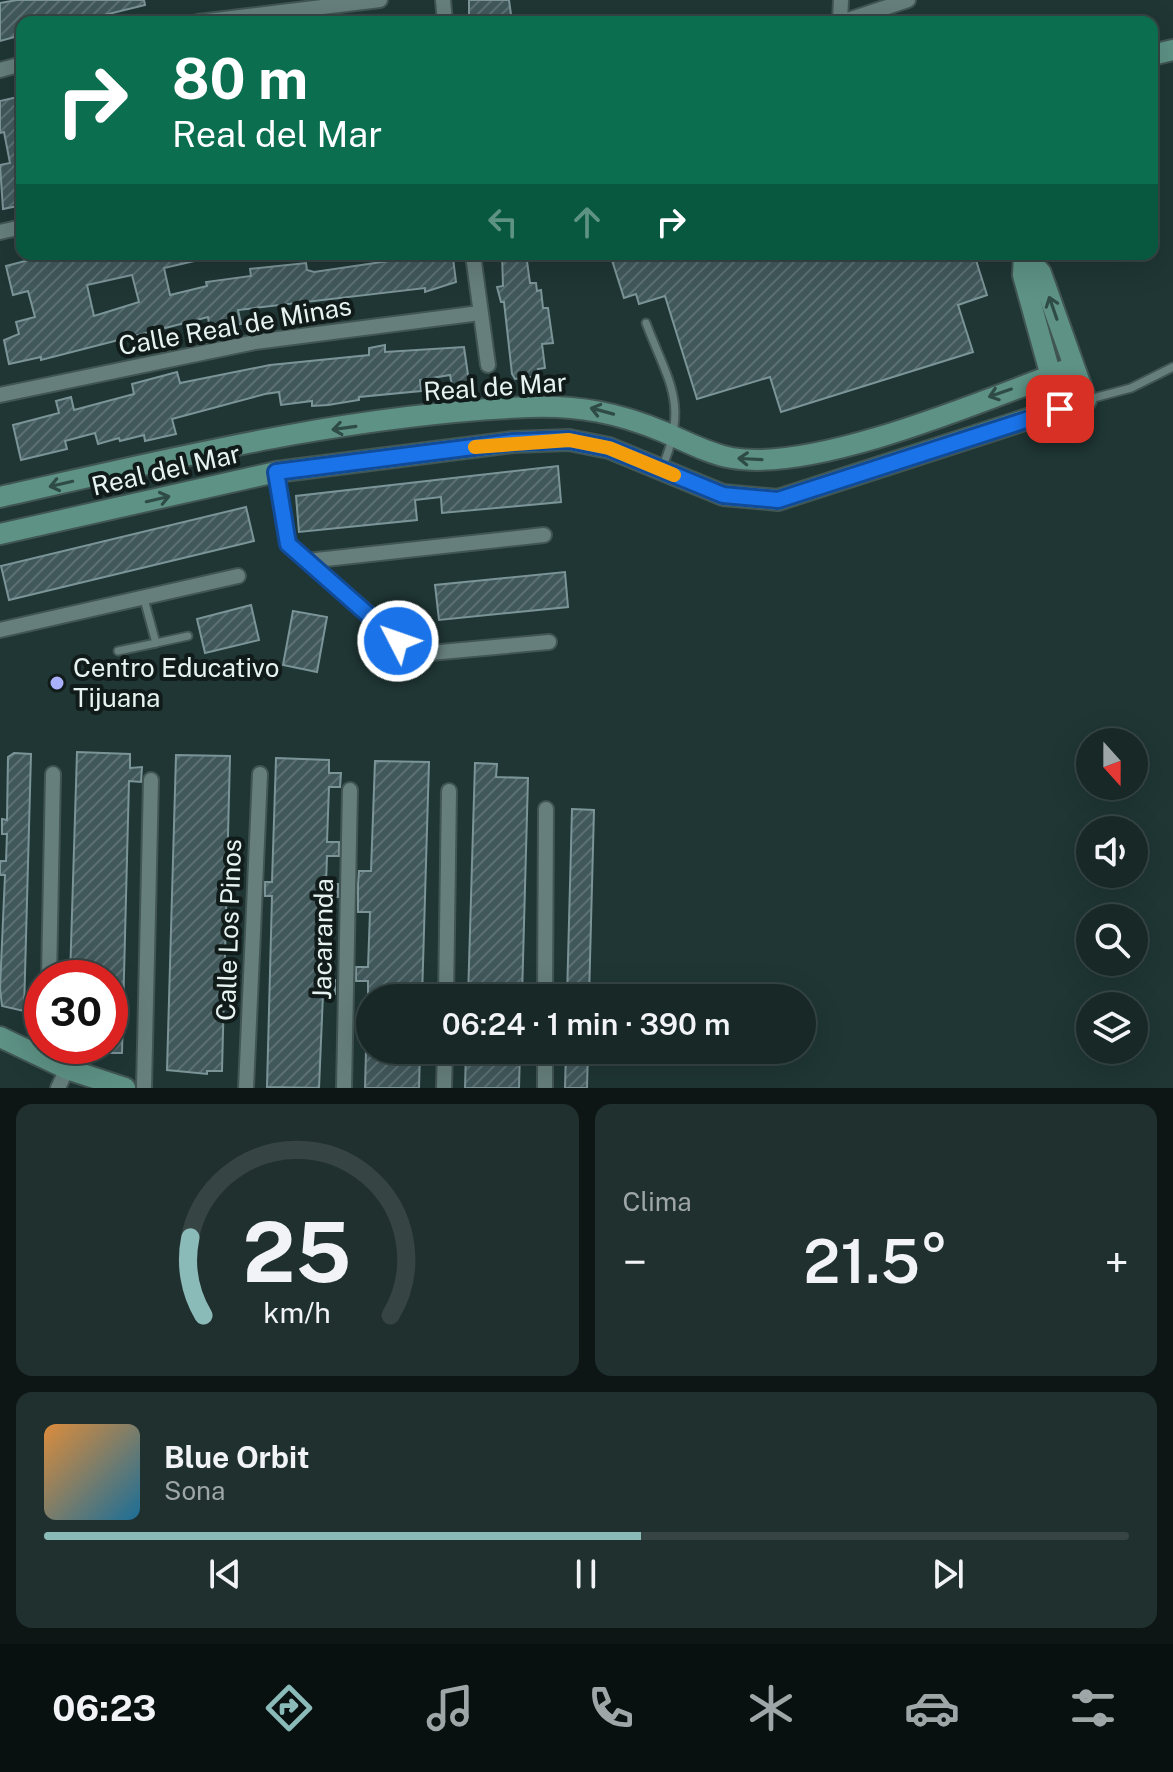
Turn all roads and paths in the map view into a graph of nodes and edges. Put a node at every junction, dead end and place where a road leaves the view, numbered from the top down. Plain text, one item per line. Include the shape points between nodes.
1 (380, 0) edge
2 (908, 0) edge
3 (248, 16) edge
4 (859, 16) edge
5 (474, 260) edge
6 (1024, 260) edge
7 (1029, 260) edge
8 (480, 313) junction
9 (646, 323) dead end
10 (488, 365) dead end
11 (1073, 367) junction
12 (1173, 367) edge
13 (1048, 376) junction
14 (0, 395) edge
15 (1086, 400) junction
16 (1060, 409) junction
17 (675, 437) junction
18 (661, 470) junction
19 (276, 472) junction
20 (0, 497) edge
21 (0, 534) edge
22 (544, 535) dead end
23 (307, 561) junction
24 (238, 576) dead end
25 (144, 599) junction
26 (0, 630) edge
27 (188, 636) dead end
28 (549, 642) dead end
29 (156, 643) junction
30 (118, 651) dead end
31 (53, 774) dead end
32 (260, 774) dead end
33 (151, 780) dead end
34 (350, 790) dead end
35 (449, 791) dead end
36 (546, 809) dead end
37 (49, 960) edge
38 (446, 984) edge
39 (545, 984) edge
40 (0, 1037) edge
41 (24, 1046) edge
42 (445, 1064) edge
43 (545, 1064) edge
44 (63, 1078) edge
45 (125, 1088) edge
46 (144, 1088) edge
47 (246, 1088) edge
48 (344, 1088) edge
49 (444, 1088) edge
50 (545, 1088) edge

1 - 3 street
2 - 4 street
5 - 8 street
6 - 13 street
11 -> 7 street via 1041,273
8 - 10 street
8 - 14 street, Calle Real de Minas via 255,342
9 - 17 lane via 674,397
11 - 13 street, Real de Mar
11 - 15 street
12 - 15 lane via 1131,388
13 - 16 street
13 -> 17 street, Real de Mar via 807,456 730,458
15 - 16 street, Real del Mar
16 - 18 street, Real del Mar via 778,500 723,495
17 - 18 lane
17 -> 20 street, Real de Mar via 586,407 483,409 283,436
18 - 19 street, Real del Mar via 609,448 569,440 513,442
21 -> 19 street, Real del Mar
19 - 23 street via 285,538
22 - 23 street
23 - 28 street via 411,650 430,653
24 - 25 street
25 - 26 street
25 - 29 lane
27 - 29 lane
29 - 30 lane
31 - 37 street
32 - 47 street, Calle Los Pinos
33 - 46 street
34 - 48 street, Jacaranda
35 - 38 street
36 - 39 street
40 - 41 street
42 - 49 street
43 - 50 street
44 - 45 street

